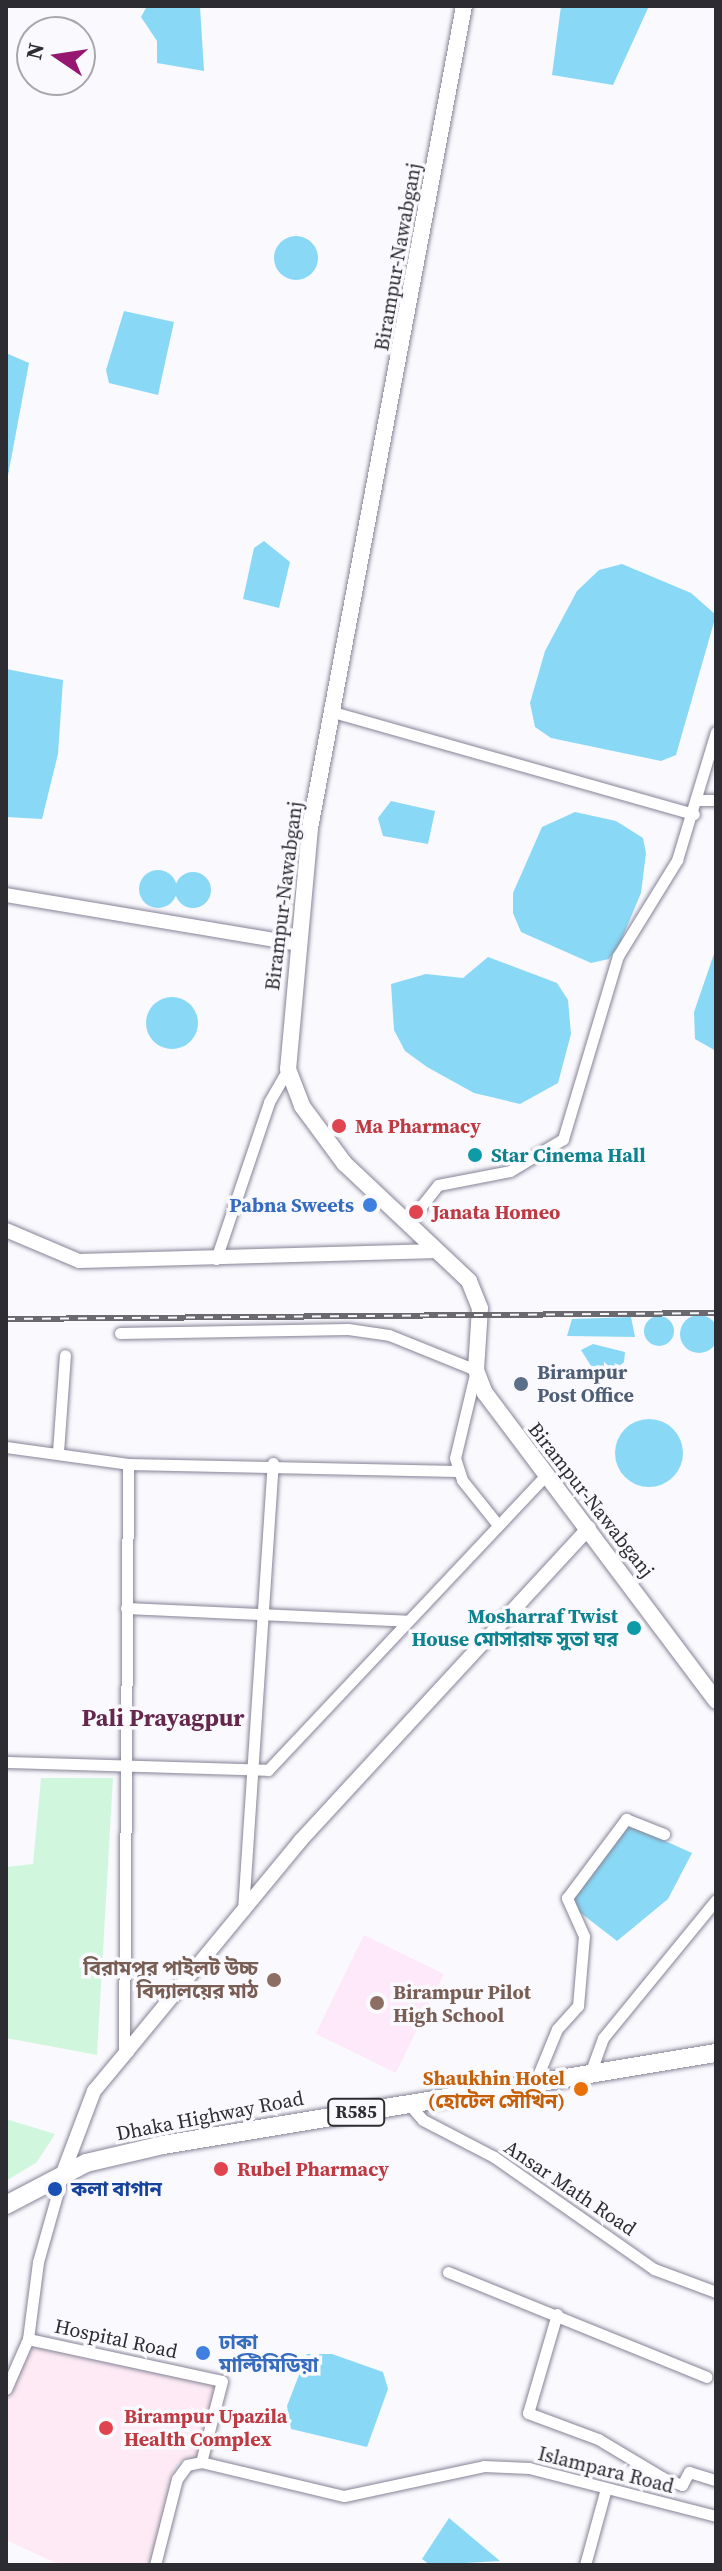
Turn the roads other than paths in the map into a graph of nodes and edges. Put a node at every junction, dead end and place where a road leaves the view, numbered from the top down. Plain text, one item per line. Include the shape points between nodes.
1 (464, 6) edge
2 (333, 712) junction
3 (716, 732) edge
4 (699, 800) junction
5 (716, 800) edge
6 (694, 814) junction
7 (6, 895) edge
8 (294, 943) junction
9 (288, 1069) junction
10 (408, 1223) junction
11 (6, 1230) edge
12 (438, 1251) junction
13 (216, 1259) junction
14 (120, 1333) dead end
15 (65, 1355) dead end
16 (476, 1370) junction
17 (6, 1447) edge
18 (58, 1452) junction
19 (273, 1463) junction
20 (128, 1464) junction
21 (457, 1471) junction
22 (546, 1475) junction
23 (498, 1525) junction
24 (589, 1528) junction
25 (126, 1608) junction
26 (263, 1613) junction
27 (408, 1621) junction
28 (716, 1701) edge
29 (6, 1762) edge
30 (126, 1762) junction
31 (255, 1772) junction
32 (664, 1834) dead end
33 (716, 1900) edge
34 (243, 1912) junction
35 (716, 2053) edge
36 (124, 2055) junction
37 (591, 2071) junction
38 (536, 2080) junction
39 (409, 2104) junction
40 (63, 2173) junction
41 (6, 2205) edge
42 (448, 2272) dead end
43 (716, 2292) edge
44 (557, 2314) junction
45 (28, 2339) junction
46 (706, 2377) dead end
47 (6, 2389) edge
48 (201, 2462) junction
49 (716, 2480) edge
50 (605, 2492) junction
51 (716, 2516) edge
52 (155, 2565) edge
53 (585, 2565) edge

1 - 2 main road, Birampur-Nawabganj
2 - 6 street
2 - 8 main road, Birampur-Nawabganj
3 - 4 street
4 - 5 street
4 - 6 street
6 - 10 street via 677,860 618,956 563,1139 510,1171 438,1185
7 - 8 street
8 - 9 main road, Birampur-Nawabganj
9 - 10 main road, Birampur-Nawabganj via 315,1127
9 - 13 street via 269,1102
10 - 12 main road, Birampur-Nawabganj
11 - 13 street via 79,1261
12 - 13 street
12 - 16 main road, Birampur-Nawabganj via 476,1295
14 - 16 street via 348,1329 389,1335
15 - 18 street
16 - 21 street
16 - 22 main road, Birampur-Nawabganj via 485,1393
17 - 18 street
18 - 20 street
19 - 20 street
19 - 21 street
19 - 26 street
20 - 25 street
21 - 23 street
22 - 23 street
22 - 24 main road, Birampur-Nawabganj
23 - 27 street
24 - 28 main road, Birampur-Nawabganj
24 - 34 street
25 - 26 street
25 - 30 street
26 - 27 street
26 - 31 street
27 - 31 street via 300,1743 268,1770
29 - 30 street
30 - 31 street
30 - 36 street
31 - 34 street
32 - 38 street via 626,1819 567,1898 584,1936 578,2006 557,2029
33 - 37 street via 603,2038
34 - 36 street
35 - 37 main road, Dhaka Highway Road / R585
36 - 40 street via 94,2091
37 - 38 main road, Dhaka Highway Road / R585
38 - 39 main road, Dhaka Highway Road / R585
39 - 40 main road, Dhaka Highway Road / R585 via 163,2145
39 - 43 street, Ansar Math Road via 423,2120 494,2157 654,2269
40 - 41 main road, Dhaka Highway Road / R585
40 - 45 street, Hospital Road via 38,2262
42 - 44 street
44 - 46 street
44 - 49 street via 528,2413 598,2439 665,2479 682,2485 689,2472
45 - 47 street
45 - 48 street, Hospital Road via 222,2381
48 - 50 street, Islampara Road via 320,2495 441,2480 484,2466 529,2468
48 - 52 street via 187,2465 177,2479
50 - 51 street, Islampara Road
50 - 53 street

